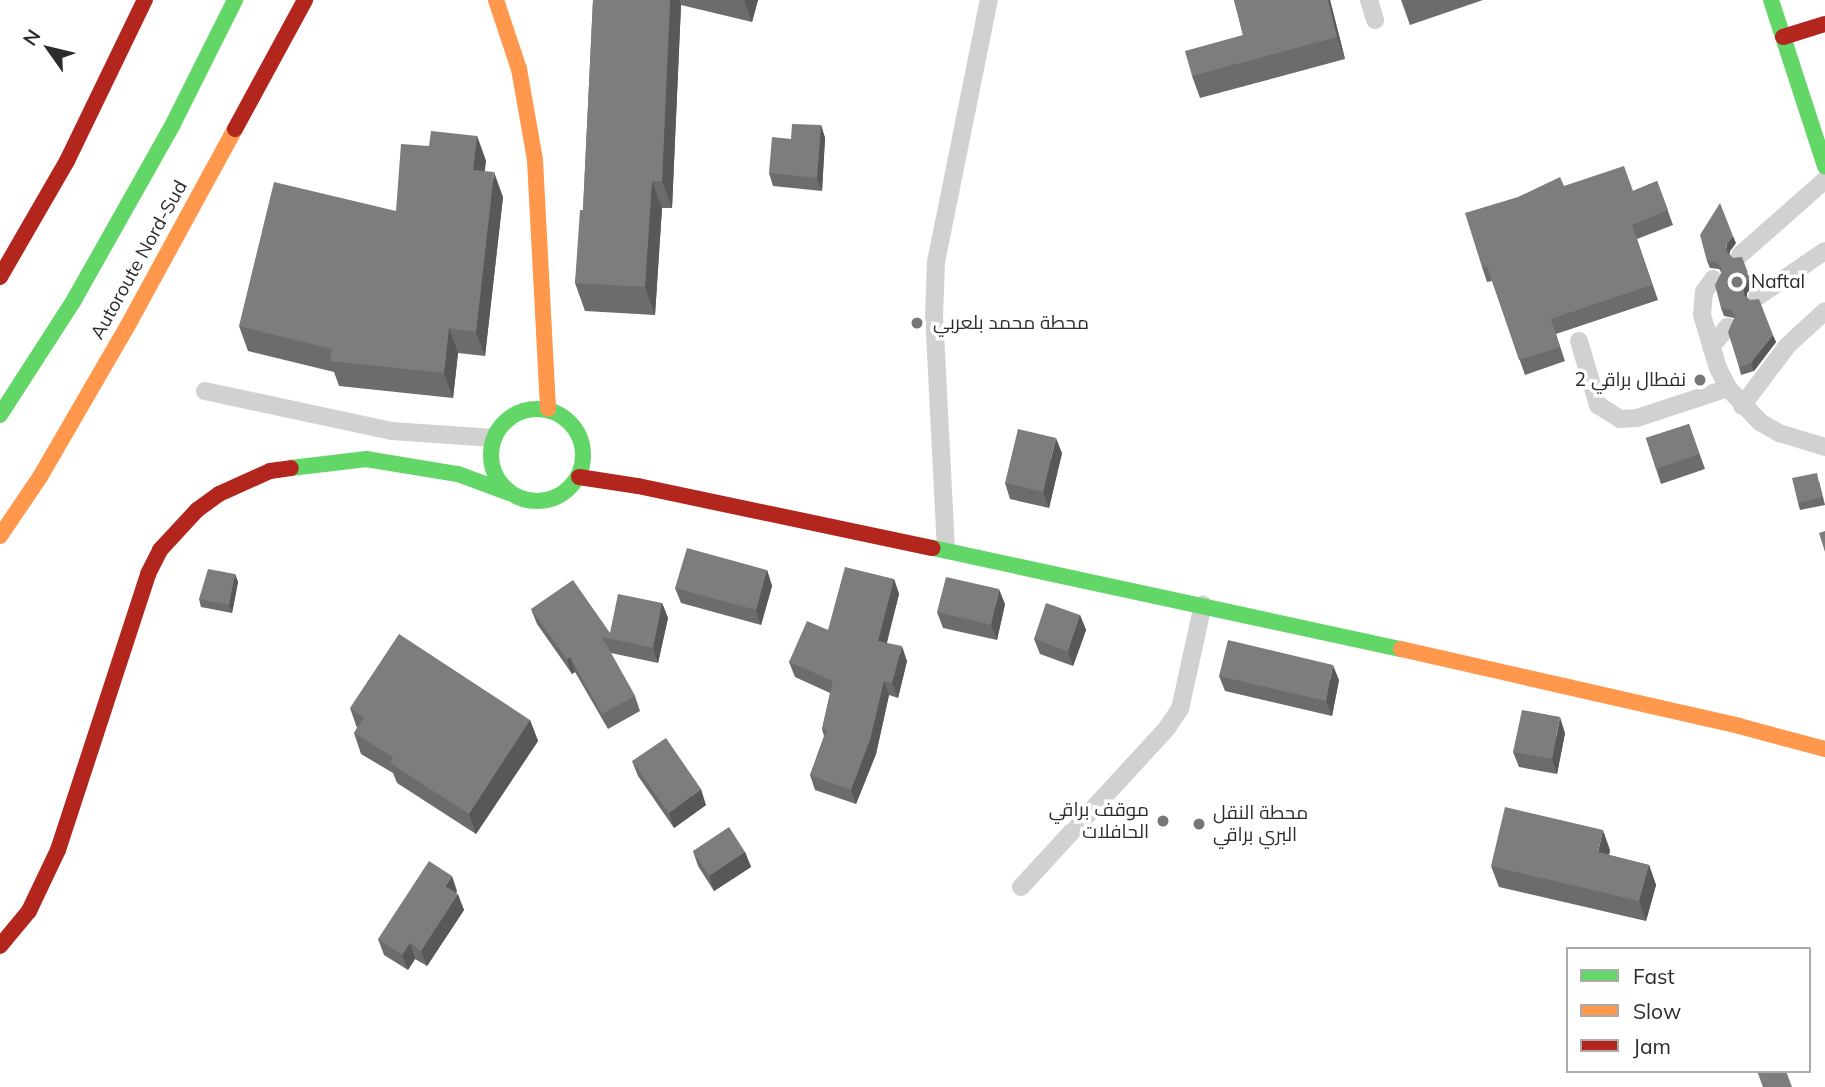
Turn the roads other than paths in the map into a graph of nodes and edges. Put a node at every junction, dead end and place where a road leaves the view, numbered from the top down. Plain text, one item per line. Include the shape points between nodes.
1 (145, 0) edge
2 (235, 0) edge
3 (305, 0) edge
4 (496, 0) edge
5 (989, 0) edge
6 (1369, 0) edge
7 (1771, 0) edge
8 (1375, 20) dead end
9 (1825, 24) edge
10 (1783, 37) junction
11 (1825, 166) edge
12 (1825, 180) edge
13 (1825, 251) edge
14 (1740, 255) edge
15 (0, 277) edge
16 (1713, 279) dead end
17 (1757, 297) edge
18 (1825, 311) edge
19 (1727, 327) edge
20 (1579, 341) dead end
21 (1711, 347) junction
22 (1728, 388) junction
23 (205, 391) dead end
24 (1742, 406) junction
25 (548, 409) junction
26 (0, 415) edge
27 (494, 438) junction
28 (1825, 447) edge
29 (579, 477) junction
30 (509, 493) junction
31 (0, 536) edge
32 (946, 551) junction
33 (1203, 604) junction
34 (1791, 722) dead end
35 (1739, 726) junction
36 (1825, 749) edge
37 (1021, 887) dead end
38 (0, 946) edge

1 - 15 main road via 66,161
2 - 26 main road, Autoroute Nord-Sud via 173,124 74,300
3 - 31 main road, Autoroute Nord-Sud via 127,327 40,477
4 - 25 main road via 519,69 535,160
5 - 32 lane via 936,261 934,317
6 - 8 lane
7 - 10 main road
9 - 10 main road
10 - 11 main road
12 - 14 lane
13 - 17 lane
16 - 21 lane via 1701,303
18 - 24 lane via 1788,345
19 - 21 lane
20 - 22 lane via 1598,405 1620,419 1637,418
21 - 22 lane
22 - 24 lane
23 - 27 lane via 392,431
24 - 28 lane via 1779,433
25 - 27 main road via 531,408 516,414 502,424
25 - 29 main road via 574,425 581,438 584,464
27 - 30 main road via 491,462
29 - 30 main road via 555,498 540,502
29 - 32 main road
30 - 38 main road via 458,474 366,460 270,471 219,494 197,510 160,550 148,574 58,850 29,911
32 - 33 main road
33 - 35 main road
33 - 37 lane via 1180,709
34 - 35 main road via 1766,720
35 - 36 main road

